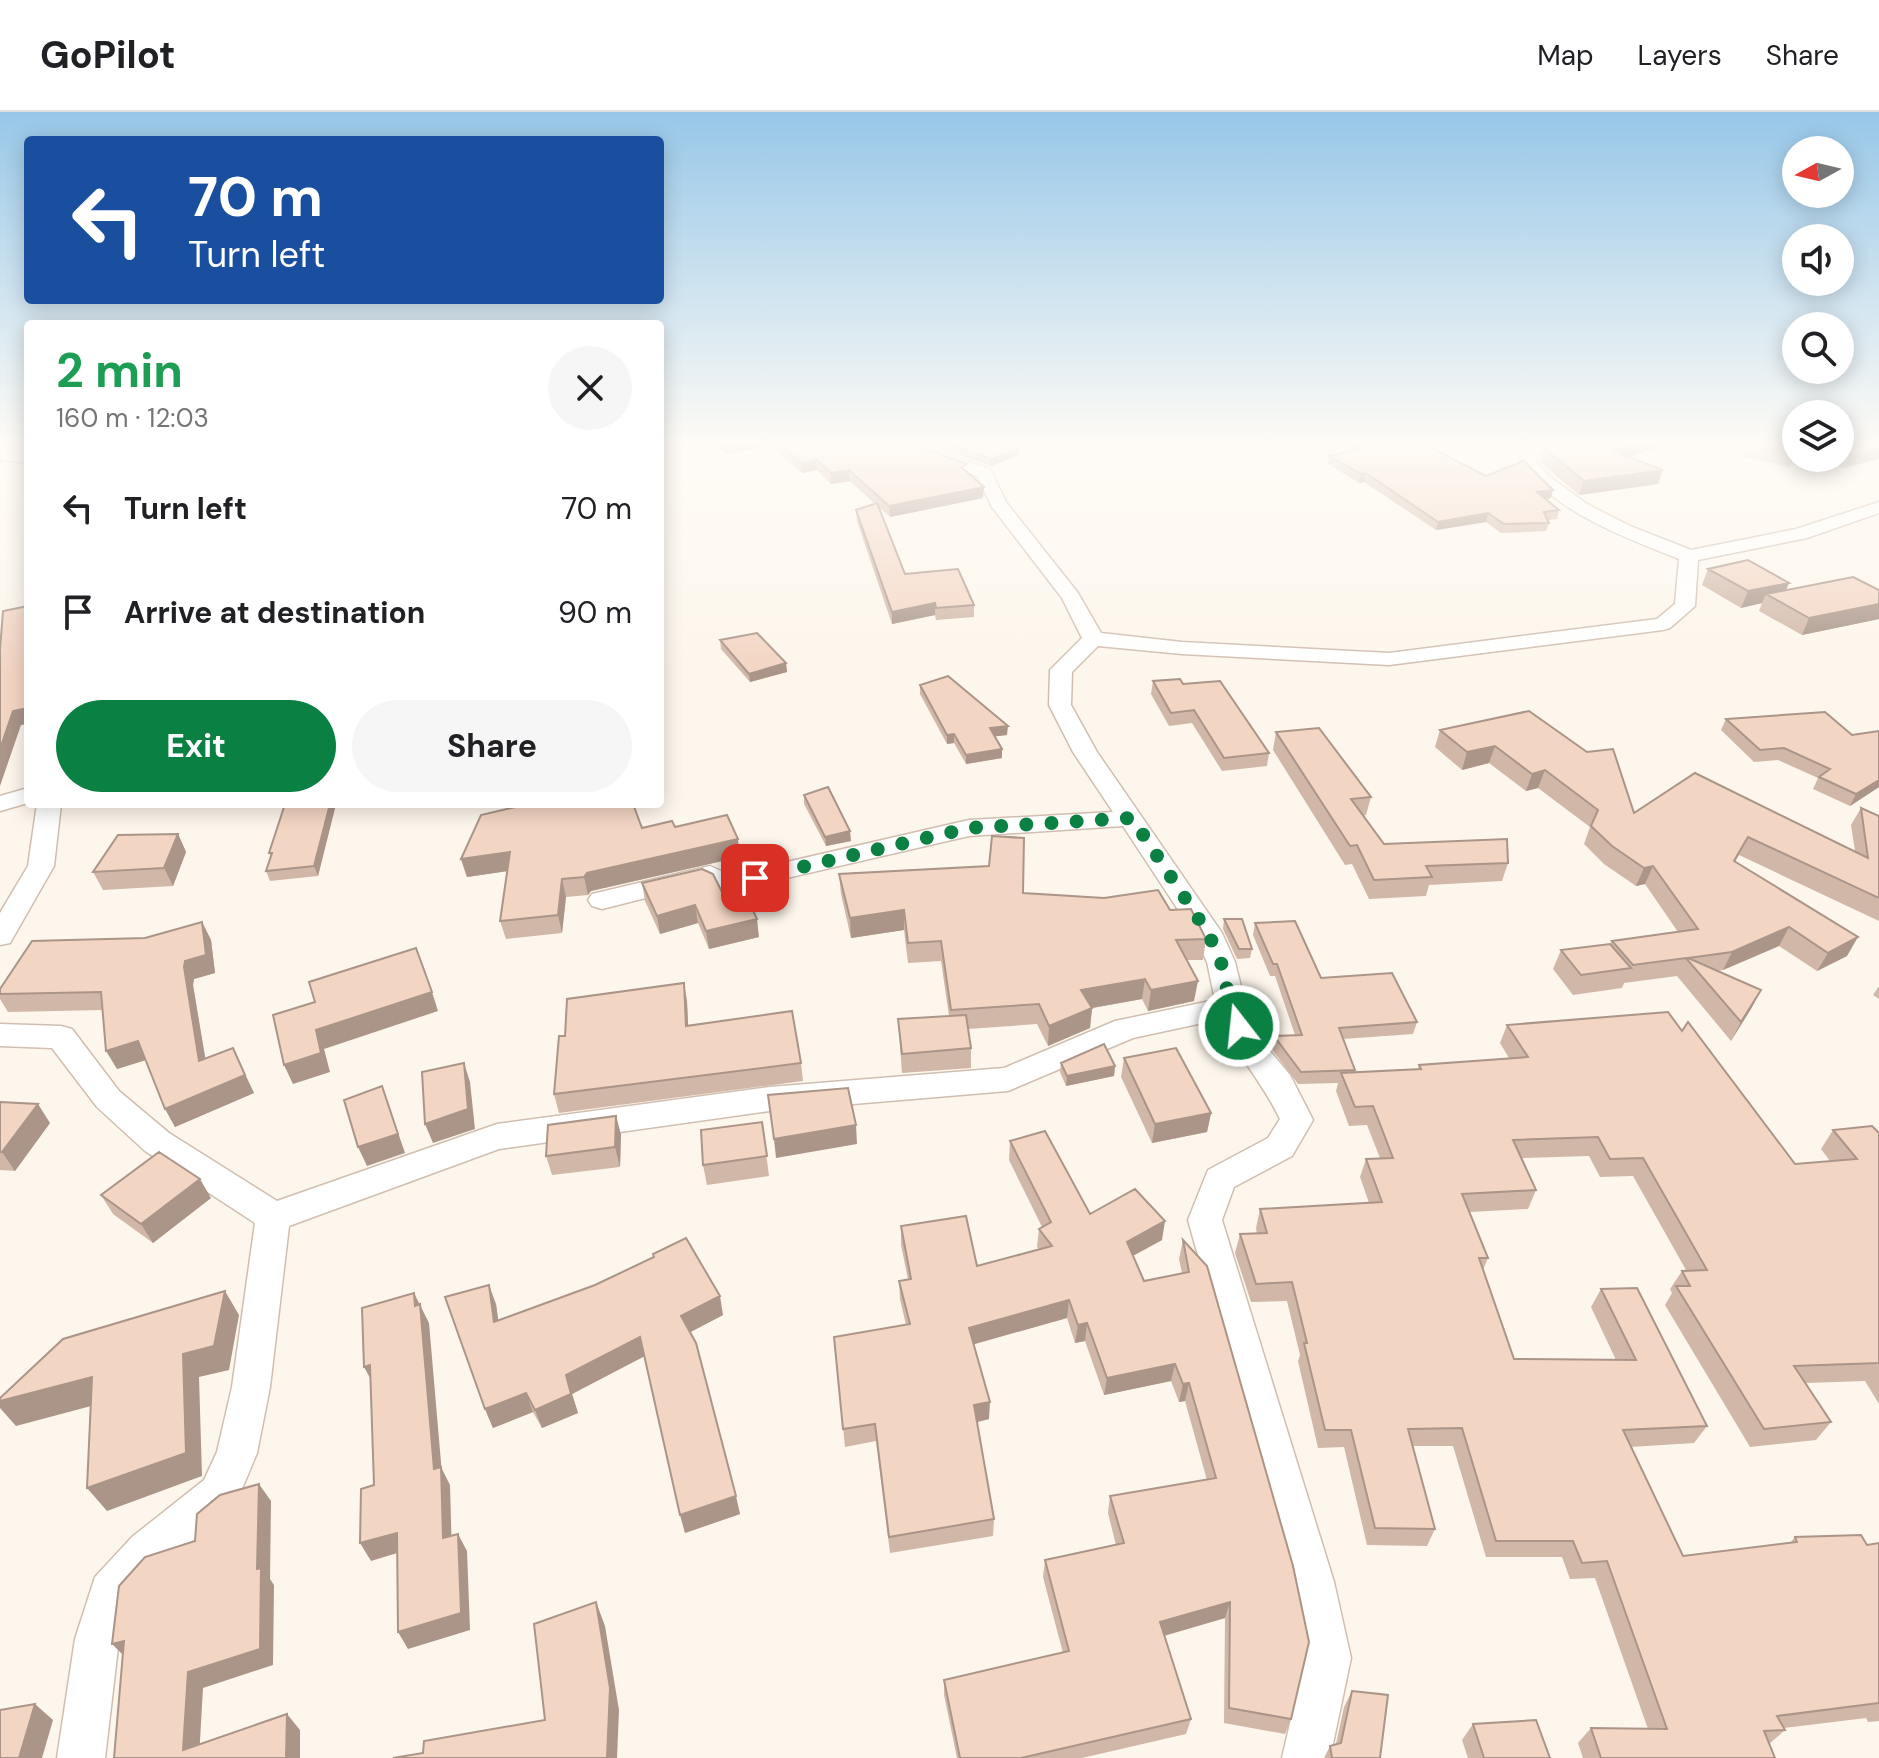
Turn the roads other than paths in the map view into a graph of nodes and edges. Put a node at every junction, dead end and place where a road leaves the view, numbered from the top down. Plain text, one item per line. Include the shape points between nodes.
1 (1010, 518) edge
2 (1600, 518) edge
3 (1847, 518) edge
4 (1689, 556) junction
5 (1093, 639) junction
6 (24, 796) edge
7 (0, 804) edge
8 (48, 808) edge
9 (1132, 818) junction
10 (602, 900) dead end
11 (0, 936) edge
12 (1231, 1007) junction
13 (0, 1035) edge
14 (273, 1217) junction
15 (81, 1758) edge
16 (1306, 1758) edge

1 - 5 street via 1071,597
2 - 4 street
3 - 4 street via 1800,534
4 - 5 street via 1685,606 1663,624 1389,659
5 - 9 street via 1061,670 1060,705 1085,752
6 - 7 street
8 - 11 street via 41,866
9 - 10 street via 969,828 730,883 710,874
9 - 12 street via 1208,933
12 - 14 street via 1126,1029 1008,1079 770,1099 497,1137
12 - 16 street via 1247,1044 1279,1083 1297,1120 1280,1147 1220,1179 1205,1220 1312,1582 1328,1658
13 - 14 street via 61,1037 108,1099 157,1142
14 - 15 street via 237,1453 219,1494 147,1552 110,1592 97,1639

